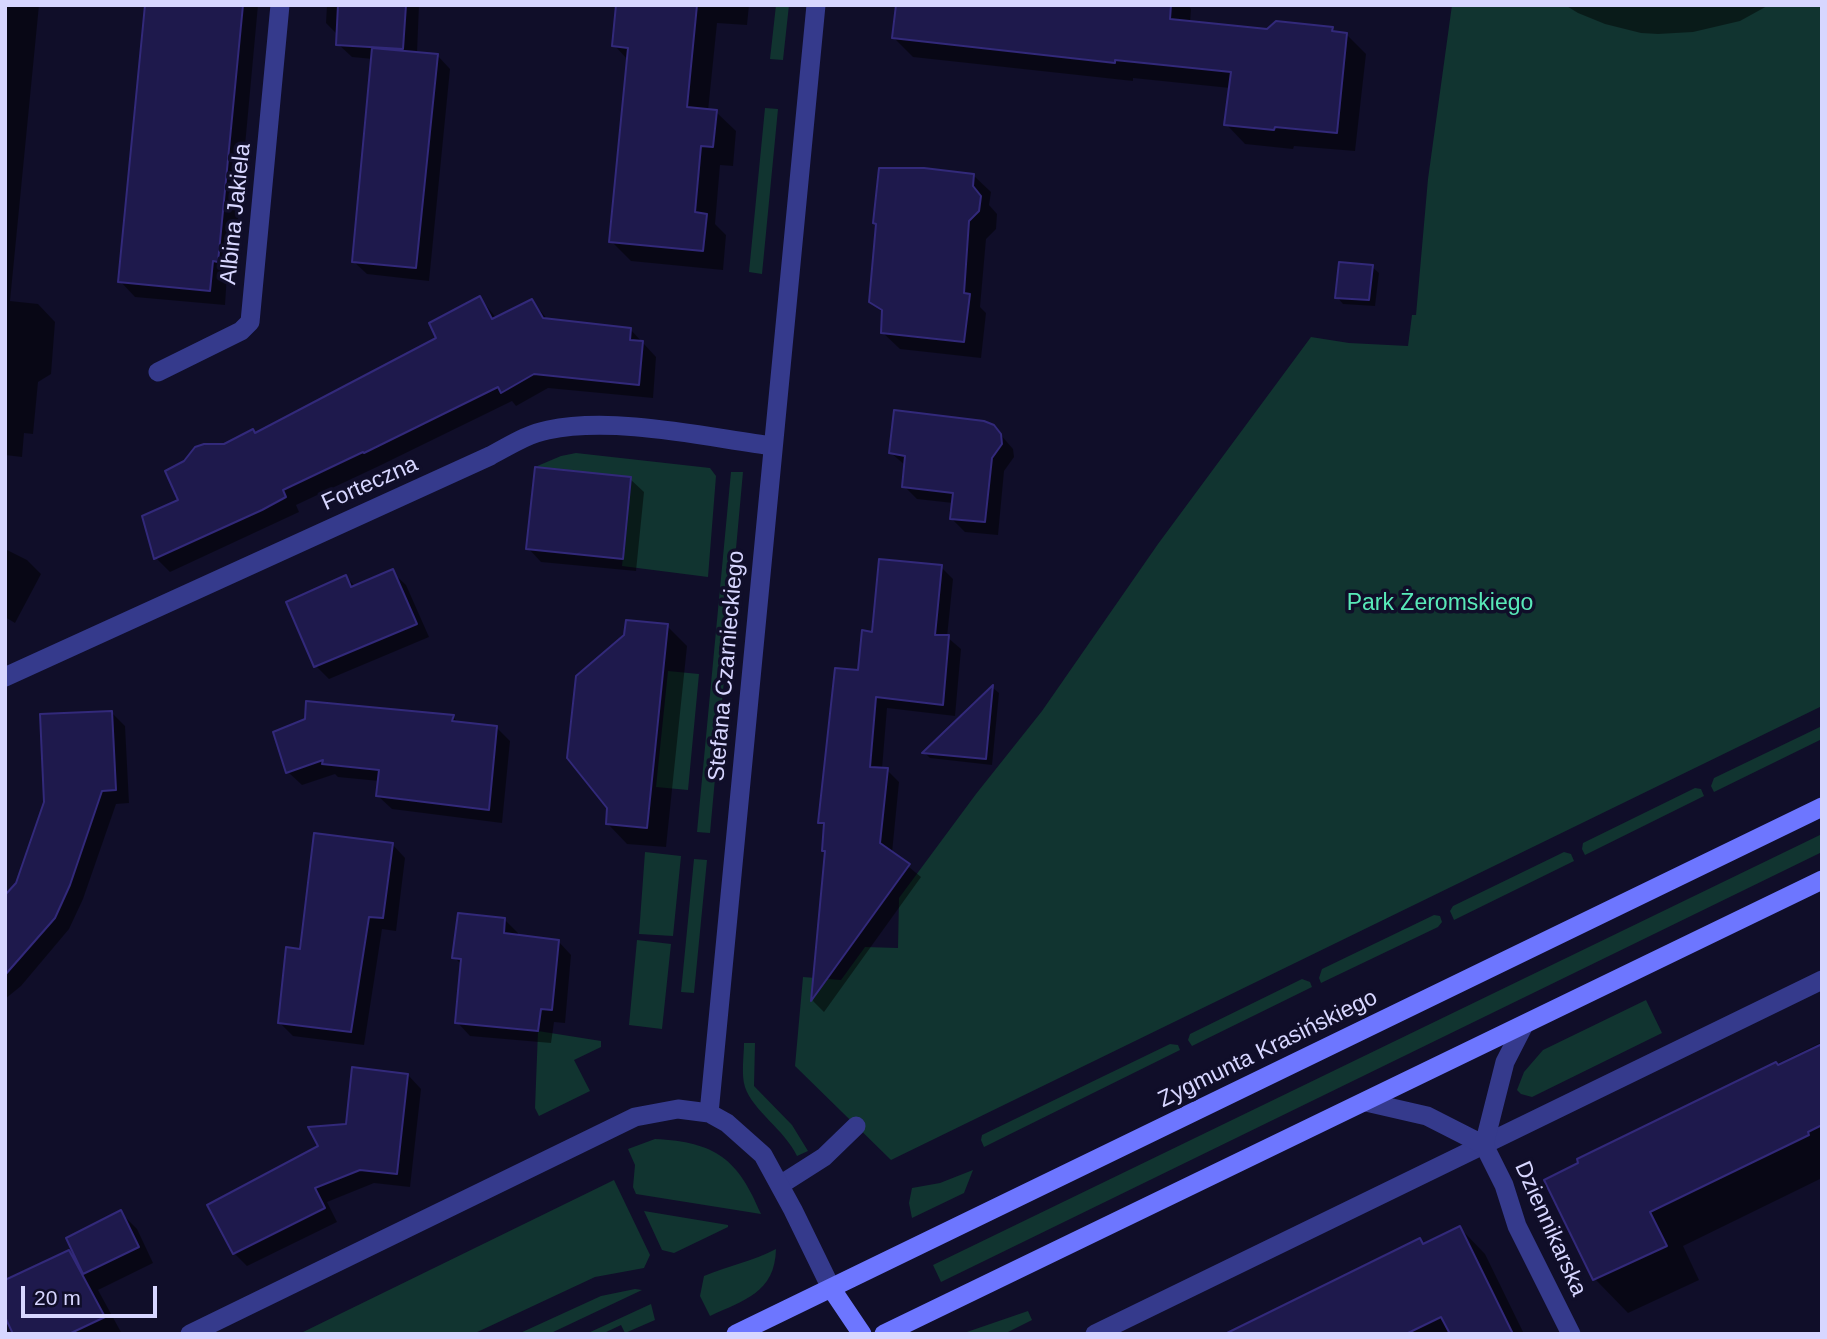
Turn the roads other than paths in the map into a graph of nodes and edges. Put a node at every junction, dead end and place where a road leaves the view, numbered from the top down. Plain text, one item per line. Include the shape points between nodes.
1 (280, 5) edge
2 (816, 5) edge
3 (158, 372) dead end
4 (773, 446) junction
5 (5, 677) edge
6 (1822, 807) edge
7 (1822, 880) edge
8 (1822, 980) edge
9 (1524, 1025) junction
10 (1366, 1102) junction
11 (709, 1112) junction
12 (856, 1126) dead end
13 (1484, 1145) junction
14 (780, 1185) junction
15 (831, 1289) junction
16 (190, 1334) edge
17 (736, 1334) edge
18 (862, 1334) edge
19 (884, 1334) edge
20 (1095, 1334) edge
21 (1571, 1334) edge

1 - 3 street, Albina Jakiela via 250,322 241,331
2 - 4 street, Stefana Czarnieckiego
4 - 5 street, Forteczna via 645,429 592,426 548,430
4 - 11 street, Stefana Czarnieckiego
6 - 15 main road, Zygmunta Krasińskiego
7 - 9 main road
8 - 13 street
9 - 10 main road
9 - 13 street, Dziennikarska via 1505,1062
10 - 13 street, Dziennikarska via 1427,1116
10 - 19 main road
11 - 14 street via 763,1155
11 - 16 street via 678,1109 635,1117
12 - 14 street via 824,1157
13 - 20 street
13 - 21 street, Dziennikarska via 1517,1226
14 - 15 street
15 - 17 main road, Zygmunta Krasińskiego
15 - 18 main road

